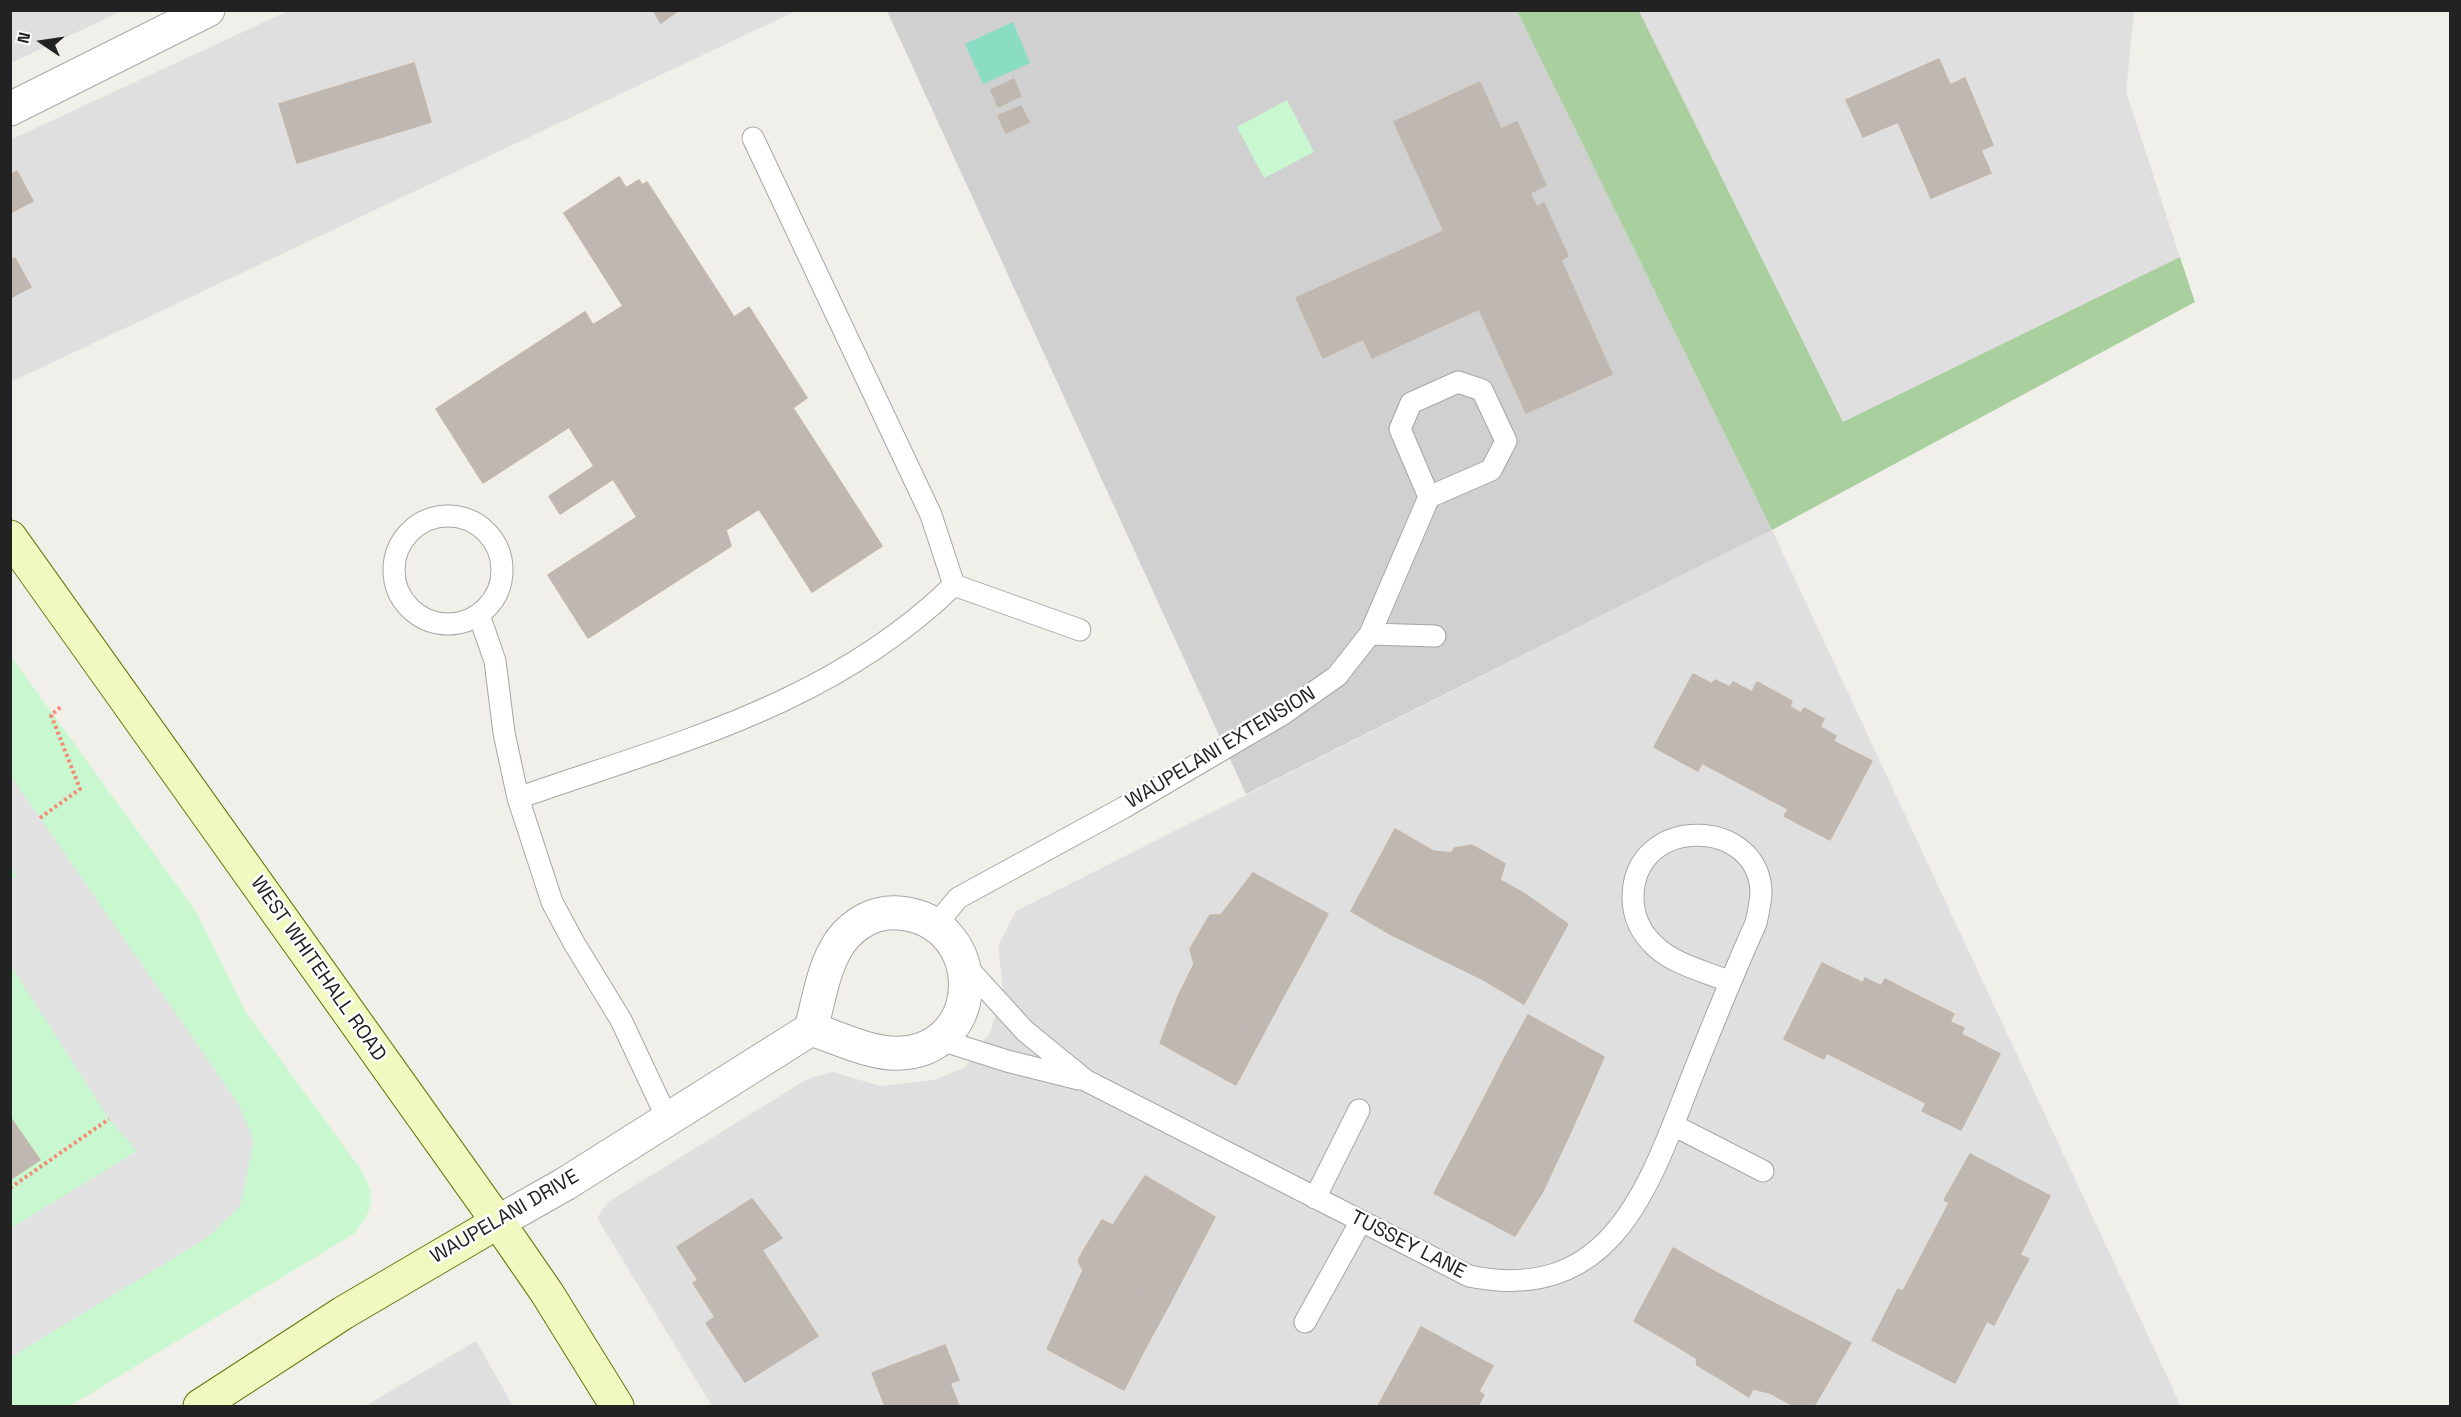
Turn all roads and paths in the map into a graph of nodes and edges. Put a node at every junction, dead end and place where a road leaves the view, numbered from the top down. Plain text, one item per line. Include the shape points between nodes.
1 (208, 10) edge
2 (10, 109) edge
3 (753, 138) dead end
4 (1429, 497) junction
5 (10, 537) edge
6 (954, 585) junction
7 (479, 615) junction
8 (1080, 630) dead end
9 (1370, 634) junction
10 (1435, 636) dead end
11 (62, 706) dead end
12 (518, 798) junction
13 (40, 818) dead end
14 (935, 926) junction
15 (963, 963) junction
16 (1730, 982) junction
17 (812, 1029) junction
18 (941, 1040) junction
19 (1085, 1080) junction
20 (1359, 1110) dead end
21 (668, 1118) junction
22 (109, 1119) dead end
23 (1673, 1125) junction
24 (1763, 1171) dead end
25 (10, 1188) edge
26 (1315, 1197) junction
27 (1361, 1221) junction
28 (498, 1222) junction
29 (1305, 1322) dead end
30 (200, 1407) edge
31 (617, 1407) edge

1 - 2 street
3 - 6 lane via 931,515
4 - 4 lane via 1491,470 1506,441 1482,390 1458,382 1411,403 1400,429
4 - 9 lane, WAUPELANI EXTENSION
5 - 28 main road, WEST WHITEHALL ROAD
6 - 8 lane
6 - 12 lane via 886,644 834,676 748,717
7 - 7 lane via 492,603 500,587 503,569 495,543 477,524 461,517 425,520 410,531 394,563 394,581 401,597 427,621 445,625
7 - 12 lane via 495,661 504,733
9 - 10 lane
9 - 14 lane, WAUPELANI EXTENSION via 1337,676 1283,714 958,898
11 - 13 path via 51,715 80,789
12 - 21 lane via 552,902 621,1020
14 - 15 street via 955,945
14 - 17 street via 909,914 890,912 871,916 854,927 829,963
15 - 18 street via 967,984 964,1005
15 - 19 lane, TUSSEY LANE via 1025,1032
16 - 16 lane, TUSSEY LANE via 1756,923 1761,894 1756,872 1744,854 1724,839 1702,833 1679,836 1647,857 1634,886 1633,908 1642,931 1656,948
16 - 23 lane, TUSSEY LANE
17 - 18 street via 889,1053 906,1053
17 - 21 street, WAUPELANI DRIVE
18 - 19 lane, TUSSEY LANE
19 - 26 lane, TUSSEY LANE
20 - 26 lane
21 - 28 street, WAUPELANI DRIVE
22 - 25 path
23 - 24 lane
23 - 27 lane, TUSSEY LANE via 1646,1188 1619,1230 1584,1261 1533,1280 1492,1281 1469,1276
26 - 27 lane, TUSSEY LANE
27 - 29 lane
28 - 30 main road, WAUPELANI DRIVE via 343,1313
28 - 31 main road, WEST WHITEHALL ROAD

